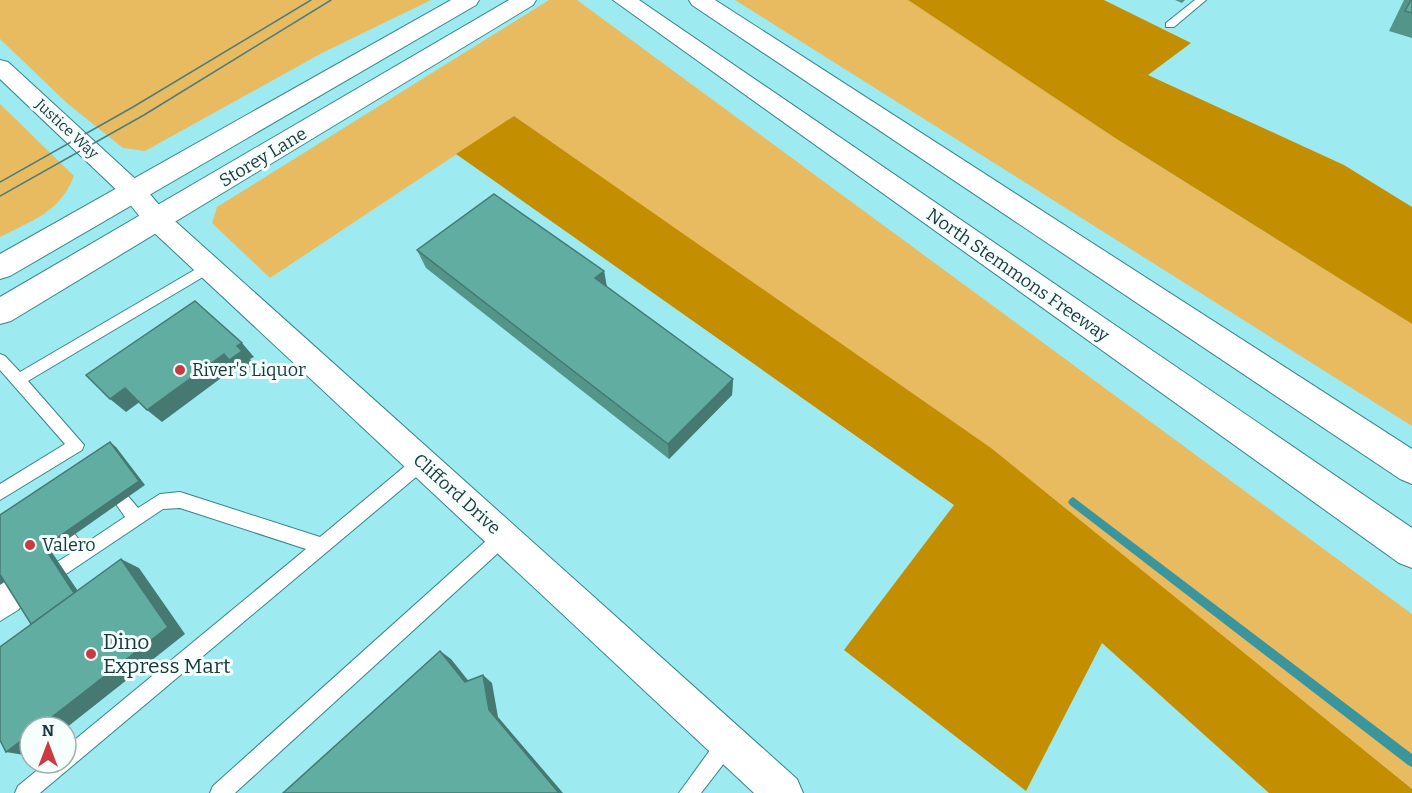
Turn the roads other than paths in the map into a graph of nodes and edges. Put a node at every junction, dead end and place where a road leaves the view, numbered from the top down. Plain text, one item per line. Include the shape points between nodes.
1 (468, 0) edge
2 (525, 0) edge
3 (624, 0) edge
4 (700, 0) edge
5 (1201, 0) edge
6 (1170, 25) dead end
7 (0, 67) edge
8 (134, 192) junction
9 (157, 220) junction
10 (208, 267) junction
11 (0, 268) edge
12 (0, 312) edge
13 (0, 360) edge
14 (18, 380) junction
15 (422, 462) junction
16 (1412, 468) edge
17 (0, 493) edge
18 (122, 501) edge
19 (136, 518) junction
20 (503, 537) junction
21 (68, 539) edge
22 (322, 546) junction
23 (1412, 550) edge
24 (82, 556) junction
25 (63, 568) dead end
26 (0, 585) edge
27 (11, 604) edge
28 (728, 742) junction
29 (78, 749) edge
30 (47, 775) edge
31 (25, 793) edge
32 (220, 793) edge
33 (689, 793) edge
34 (783, 793) edge

1 - 8 highway, Storey Lane
2 - 9 highway, Storey Lane
3 - 23 highway, North Stemmons Freeway
4 - 16 highway
5 - 6 lane
7 - 8 street, Justice Way
8 - 9 street, Clifford Drive
8 - 11 highway, Storey Lane
9 - 10 street, Clifford Drive
9 - 12 highway, Storey Lane
10 - 14 lane
10 - 15 street, Clifford Drive
13 - 14 lane
14 - 17 lane via 80,450 31,483
15 - 20 street, Clifford Drive
15 - 22 lane
18 - 19 lane
19 - 22 lane via 160,502 180,500
19 - 24 lane
20 - 28 street, Clifford Drive
20 - 32 lane
21 - 24 lane
22 - 29 lane
24 - 25 lane
26 - 27 lane
28 - 33 lane
28 - 34 street, Clifford Drive
30 - 31 lane

